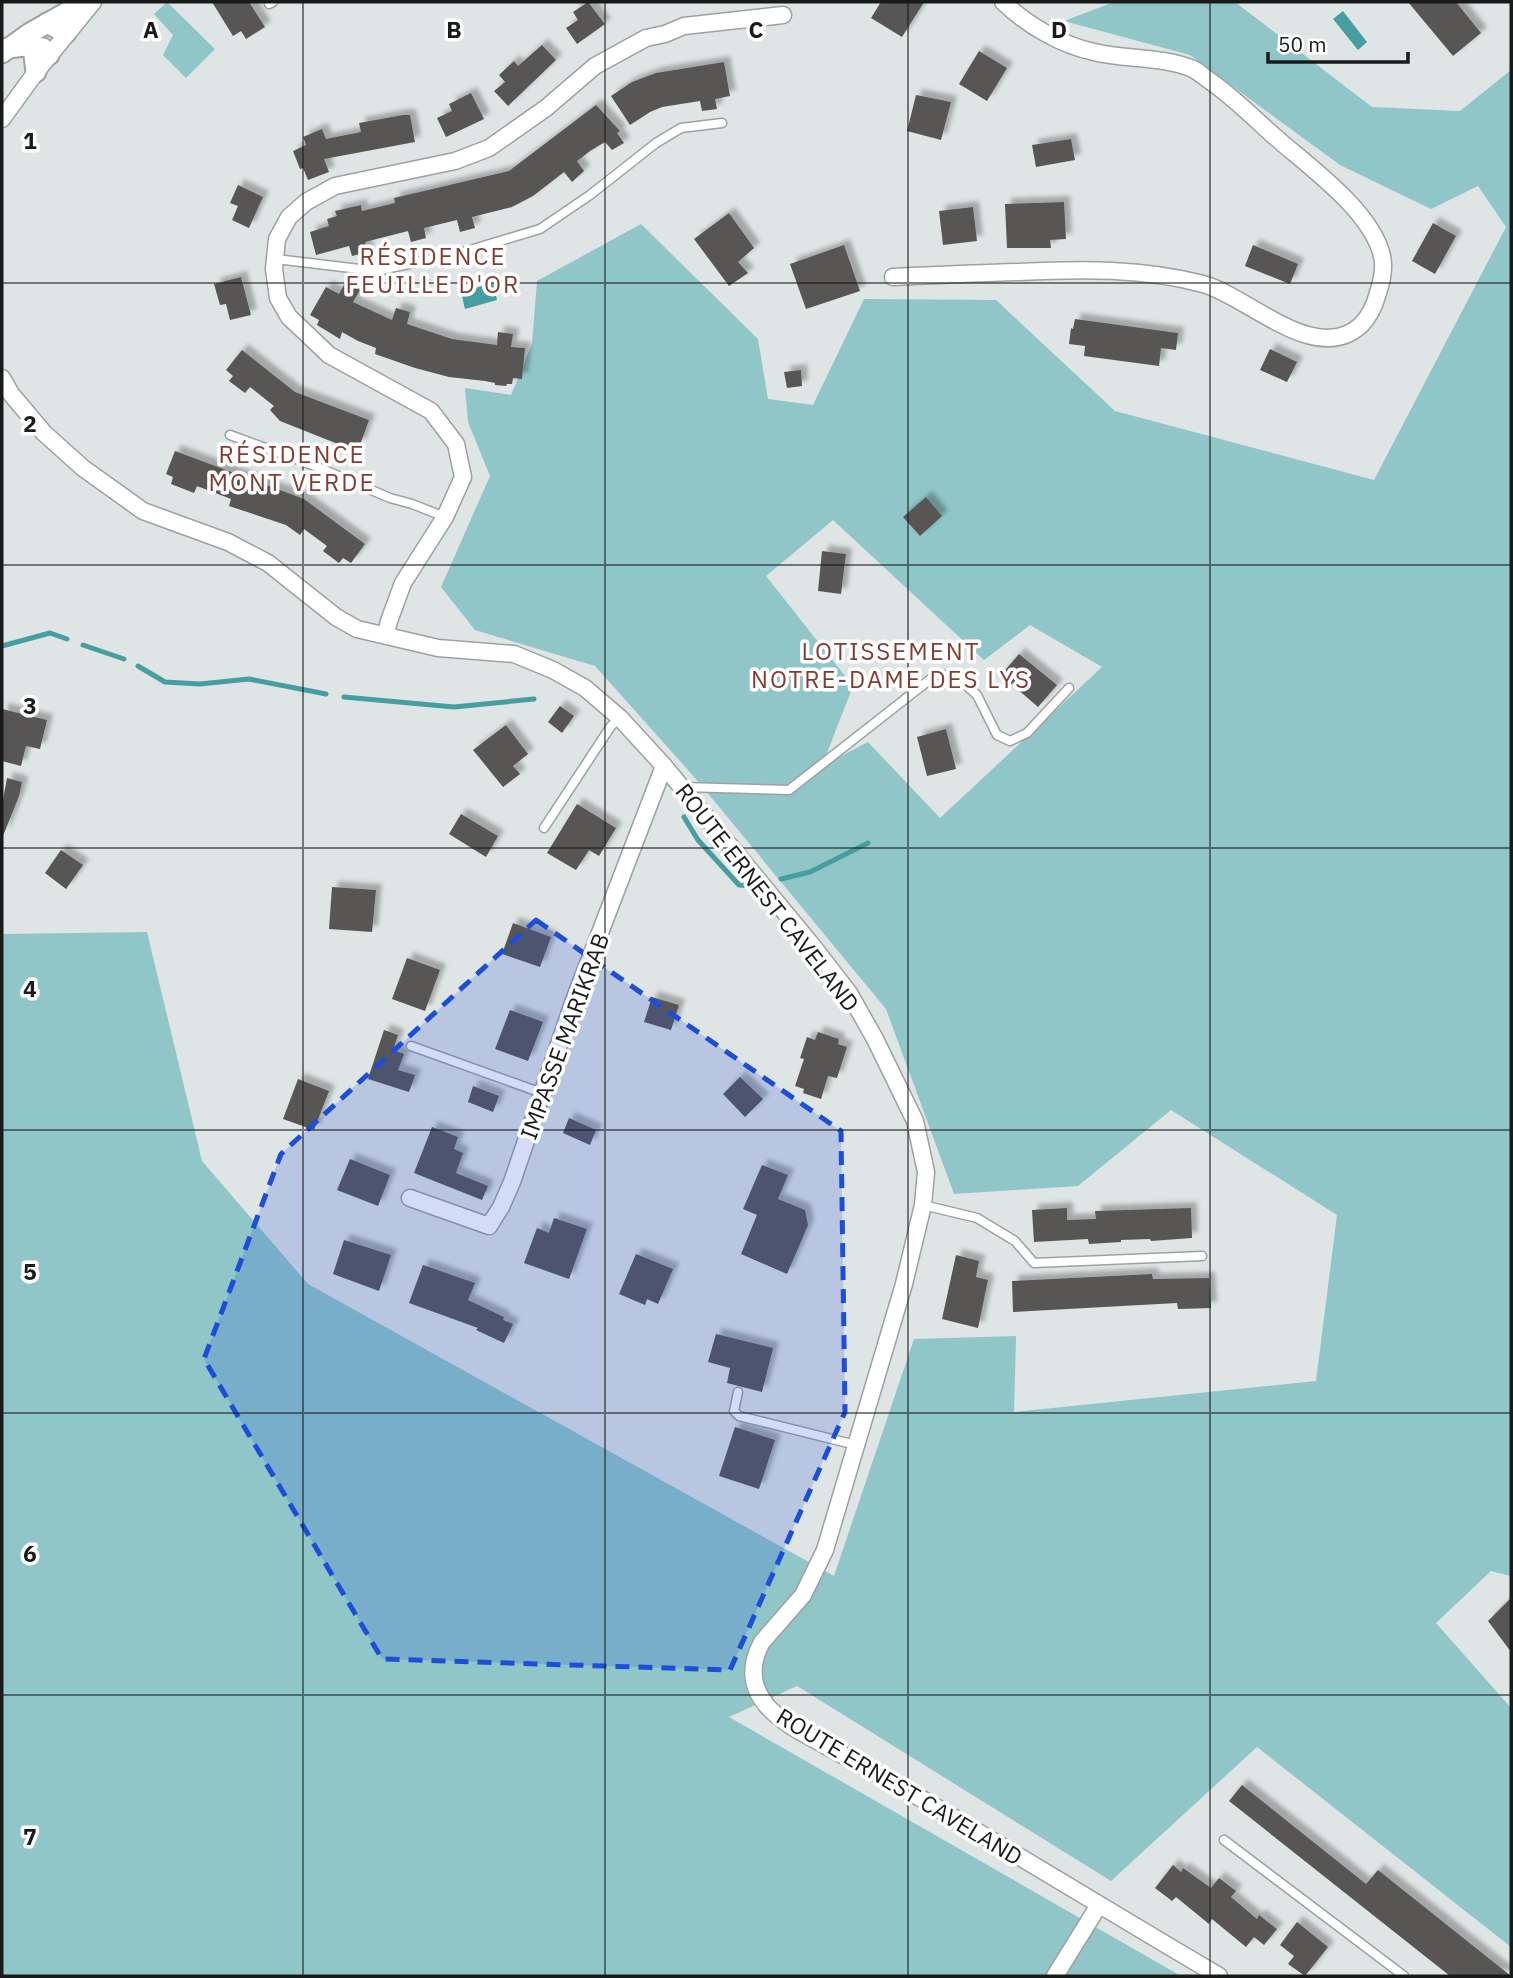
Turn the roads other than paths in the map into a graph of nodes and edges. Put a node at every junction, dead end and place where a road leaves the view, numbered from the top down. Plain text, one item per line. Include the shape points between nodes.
1 (85, 2) edge
2 (93, 2) edge
3 (1003, 2) edge
4 (783, 15) dead end
5 (47, 23) junction
6 (66, 33) junction
7 (5, 50) edge
8 (41, 51) junction
9 (36, 72) joint
10 (2, 118) edge
11 (722, 123) dead end
12 (276, 259) junction
13 (892, 277) dead end
14 (2, 378) edge
15 (230, 435) dead end
16 (445, 517) junction
17 (386, 634) junction
18 (1069, 688) dead end
19 (620, 718) junction
20 (664, 766) junction
21 (682, 787) junction
22 (544, 828) dead end
23 (411, 1046) dead end
24 (542, 1093) junction
25 (410, 1198) dead end
26 (923, 1205) junction
27 (1202, 1256) dead end
28 (738, 1392) dead end
29 (856, 1445) junction
30 (1224, 1840) dead end
31 (1099, 1905) junction
32 (1055, 1976) edge
33 (1219, 1976) edge
34 (1404, 1976) edge

1 - 5 street
2 - 6 street
3 - 13 street via 1051,36 1093,52 1194,70 1225,92 1359,213 1382,257 1382,281 1375,304 1360,326 1324,339 1299,332 1206,285 1163,275 1104,269
4 - 12 street via 684,26 646,38 595,66 489,148 455,161 335,186 289,217 277,239
5 - 6 street
5 - 7 street
6 - 8 street
7 - 8 street via 25,46
8 - 9 street
9 - 10 street
11 - 12 lane via 681,128 540,229 376,271
12 - 16 street via 278,298 289,317 329,355 431,411 456,444 463,477
14 - 17 street, ROUTE ERNEST CAVELAND via 44,433 83,468 143,510 238,547 268,563 336,617 357,629
15 - 16 lane
16 - 17 street via 403,583
17 - 19 street, ROUTE ERNEST CAVELAND via 438,648 514,654 585,688
18 - 21 lane via 1027,733 1010,741 997,735 977,695 957,677 937,674 789,790
19 - 20 street, ROUTE ERNEST CAVELAND
19 - 22 lane
20 - 21 street, ROUTE ERNEST CAVELAND
20 - 24 street, IMPASSE MARIKRAB
21 - 26 street, ROUTE ERNEST CAVELAND via 849,993 915,1121 926,1172
23 - 24 lane
24 - 25 street, IMPASSE MARIKRAB via 512,1182 489,1226
26 - 27 lane via 977,1218 1015,1241 1034,1263
26 - 29 street, ROUTE ERNEST CAVELAND
28 - 29 lane via 734,1411 739,1416
29 - 31 street, ROUTE ERNEST CAVELAND via 814,1575 758,1650 756,1690 780,1719
30 - 34 lane
31 - 32 street
31 - 33 street, ROUTE ERNEST CAVELAND

